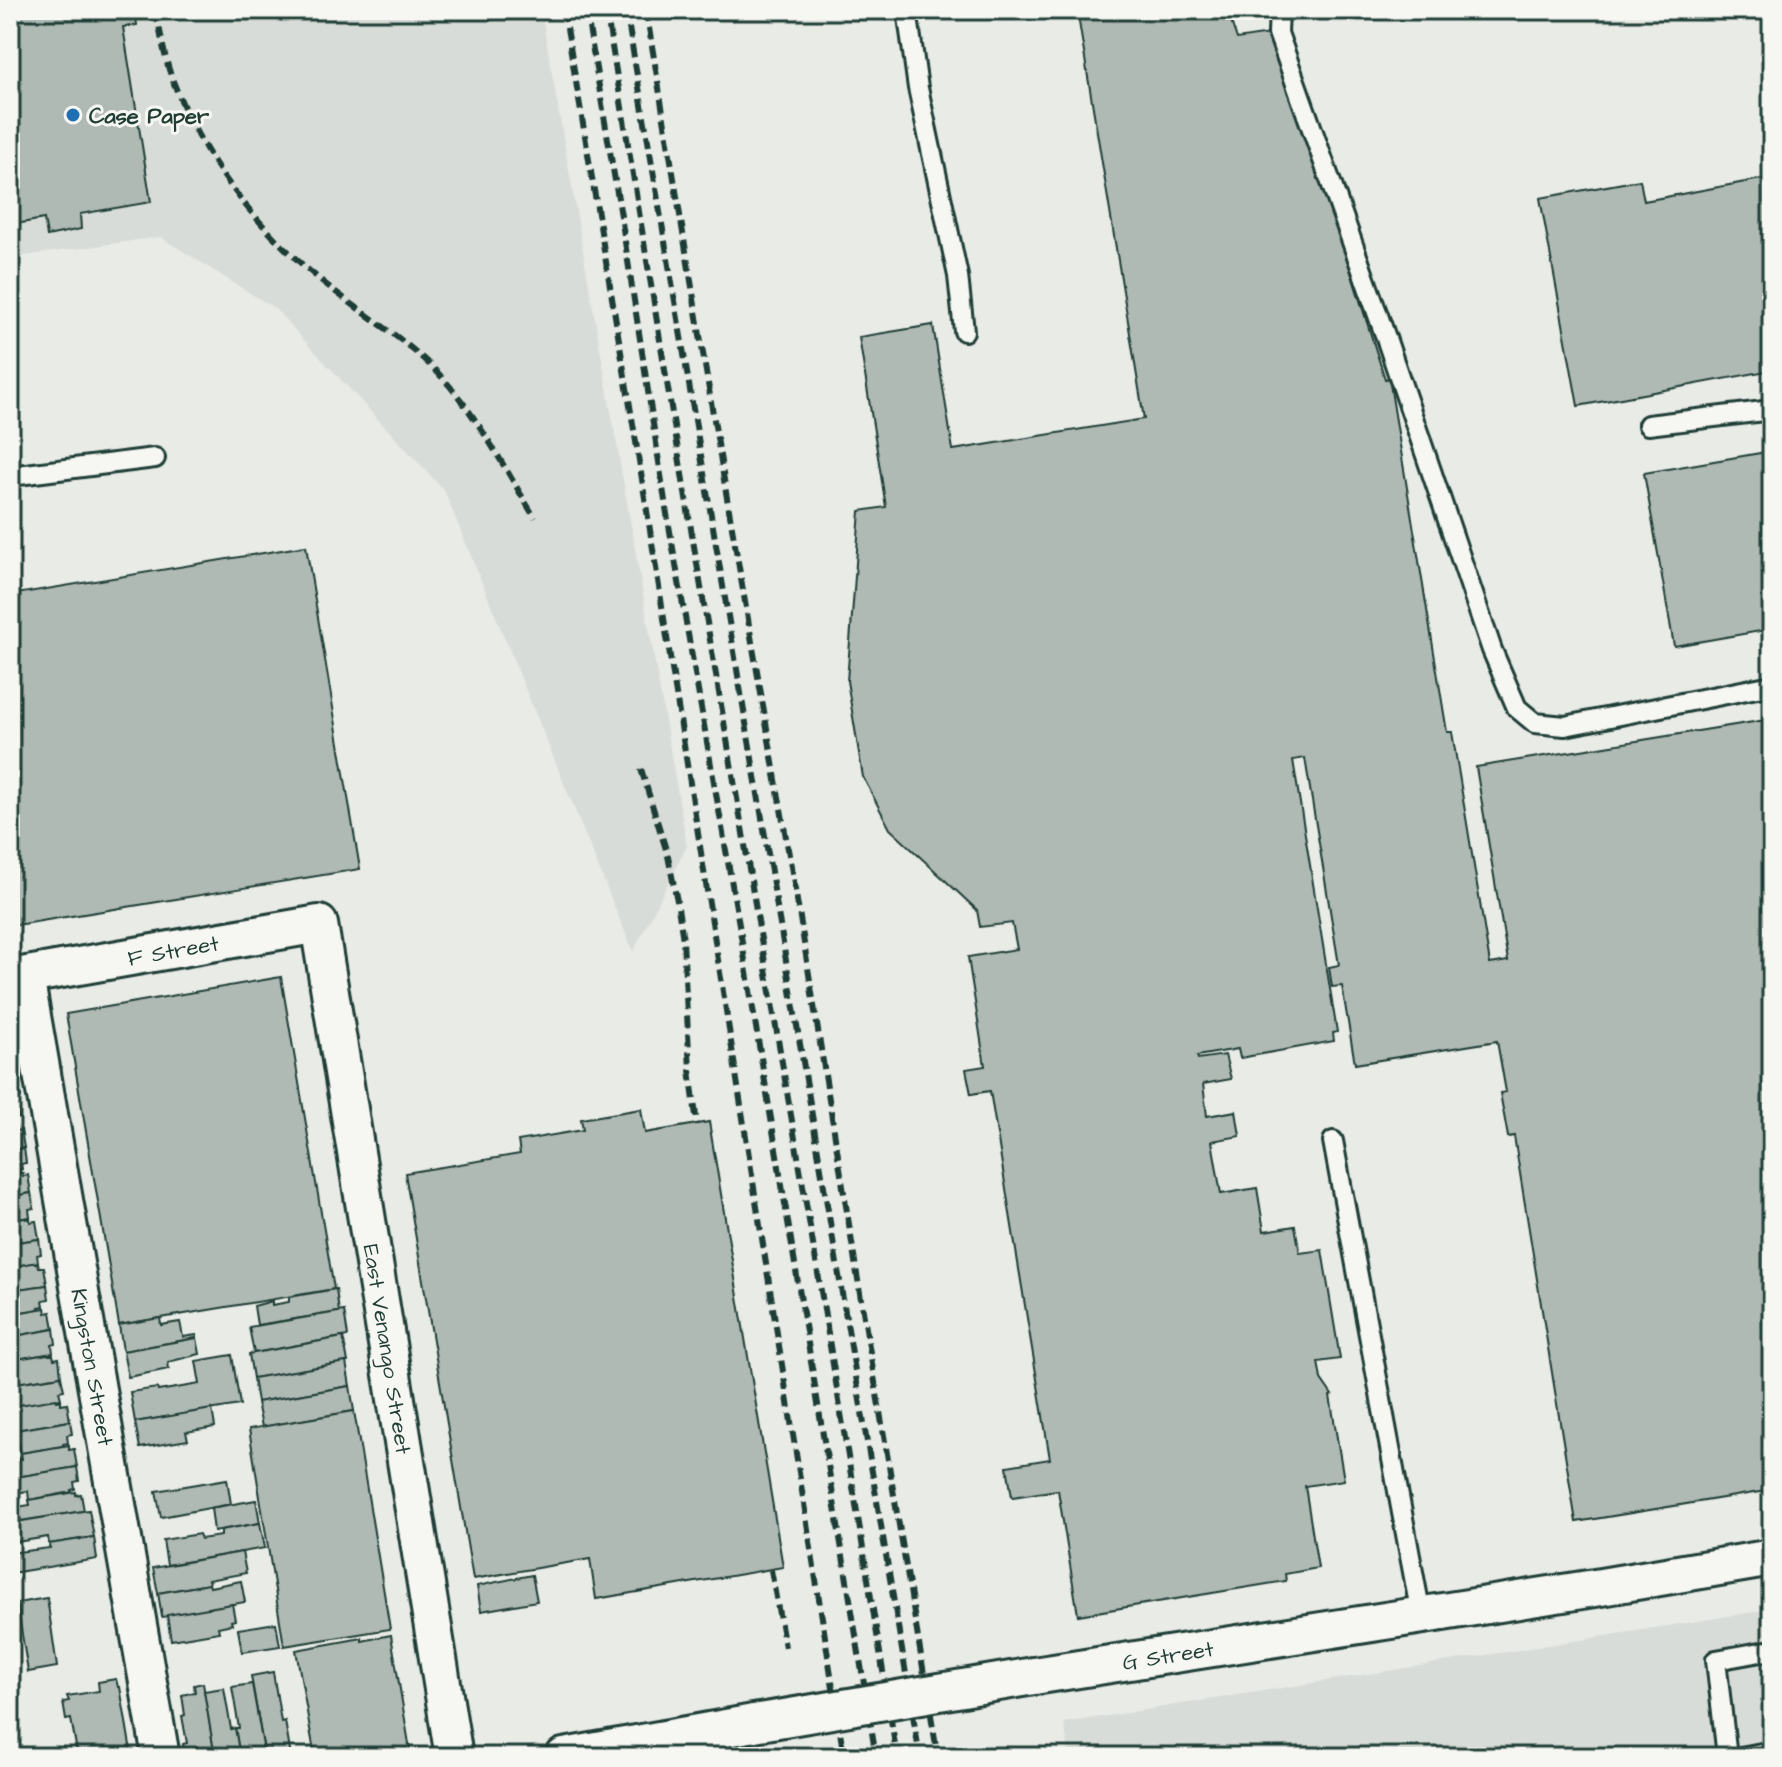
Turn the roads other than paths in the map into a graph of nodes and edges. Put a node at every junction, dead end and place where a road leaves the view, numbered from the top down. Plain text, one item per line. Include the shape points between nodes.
1 (907, 10) edge
2 (1279, 10) edge
3 (964, 331) dead end
4 (1772, 410) edge
5 (1648, 425) dead end
6 (155, 458) dead end
7 (10, 476) edge
8 (1772, 685) edge
9 (322, 942) joint
10 (18, 977) edge
11 (1333, 1141) dead end
12 (1772, 1558) edge
13 (1421, 1615) junction
14 (1772, 1650) edge
15 (1772, 1751) edge
16 (161, 1757) edge
17 (454, 1757) edge
18 (564, 1757) edge
19 (1727, 1757) edge
20 (1741, 1757) edge

1 - 3 lane
2 - 8 lane via 1278,33 1300,98 1492,650 1517,708 1535,723 1565,726
4 - 5 lane
6 - 7 lane
9 - 10 street, F Street via 319,924
9 - 17 street, East Venango Street
10 - 16 street, Kingston Street
11 - 13 lane
12 - 13 street, G Street
13 - 18 street, G Street, bridge
14 - 19 lane via 1716,1660
15 - 20 lane

